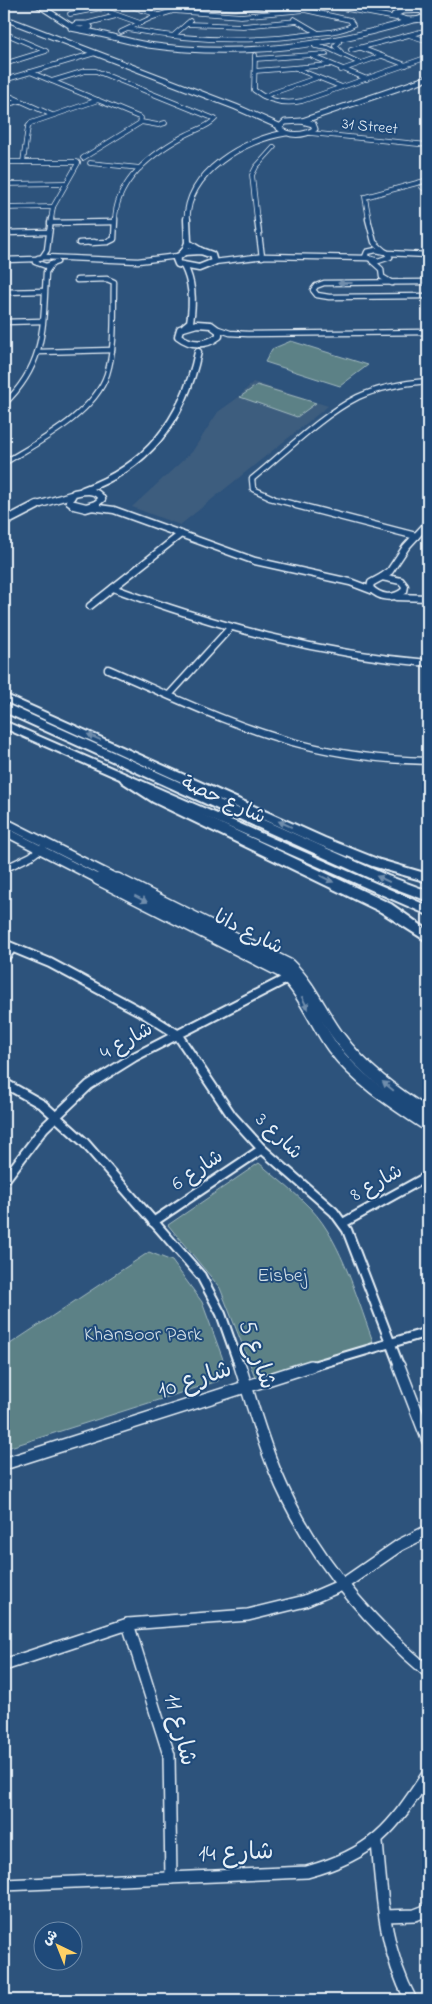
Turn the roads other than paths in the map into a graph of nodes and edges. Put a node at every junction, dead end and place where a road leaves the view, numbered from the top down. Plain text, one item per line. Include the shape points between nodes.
1 (38, 4) edge
2 (45, 4) edge
3 (70, 4) edge
4 (123, 4) edge
5 (164, 4) edge
6 (189, 4) edge
7 (276, 4) edge
8 (320, 4) edge
9 (327, 4) edge
10 (133, 7) junction
11 (150, 7) edge
12 (98, 8) junction
13 (428, 8) edge
14 (410, 10) junction
15 (81, 11) junction
16 (399, 12) junction
17 (282, 13) junction
18 (70, 14) dead end
19 (110, 14) junction
20 (197, 14) junction
21 (158, 15) junction
22 (426, 16) edge
23 (116, 17) junction
24 (5, 18) edge
25 (398, 18) junction
26 (124, 19) junction
27 (105, 20) junction
28 (415, 20) junction
29 (297, 21) junction
30 (140, 23) junction
31 (78, 24) junction
32 (187, 24) junction
33 (71, 26) junction
34 (88, 26) junction
35 (128, 29) junction
36 (81, 30) junction
37 (428, 30) edge
38 (120, 32) dead end
39 (4, 33) edge
40 (318, 34) junction
41 (409, 35) junction
42 (173, 36) junction
43 (428, 41) edge
44 (339, 42) junction
45 (315, 46) junction
46 (362, 48) junction
47 (351, 50) dead end
48 (95, 53) junction
49 (326, 54) dead end
50 (312, 56) junction
51 (381, 56) junction
52 (428, 57) edge
53 (353, 59) junction
54 (4, 60) edge
55 (369, 60) junction
56 (10, 63) junction
57 (361, 63) junction
58 (4, 64) edge
59 (329, 65) junction
60 (406, 65) junction
61 (354, 66) junction
62 (297, 68) junction
63 (255, 70) junction
64 (341, 70) junction
65 (30, 72) junction
66 (316, 78) junction
67 (367, 78) junction
68 (428, 78) edge
69 (4, 80) edge
70 (52, 81) junction
71 (254, 84) junction
72 (342, 87) junction
73 (261, 95) junction
74 (10, 96) dead end
75 (98, 100) junction
76 (20, 101) junction
77 (4, 105) edge
78 (236, 107) junction
79 (229, 109) dead end
80 (52, 115) junction
81 (260, 116) junction
82 (317, 117) junction
83 (302, 121) junction
84 (141, 122) junction
85 (287, 122) junction
86 (165, 124) dead end
87 (314, 126) junction
88 (279, 128) junction
89 (286, 133) junction
90 (310, 133) junction
91 (257, 141) junction
92 (428, 145) edge
93 (274, 148) dead end
94 (97, 150) junction
95 (428, 152) edge
96 (79, 161) junction
97 (4, 162) edge
98 (23, 162) junction
99 (90, 162) junction
100 (140, 168) junction
101 (74, 172) junction
102 (428, 180) edge
103 (65, 183) junction
104 (4, 184) edge
105 (428, 186) edge
106 (428, 192) edge
107 (53, 207) junction
108 (4, 208) edge
109 (114, 222) junction
110 (50, 223) junction
111 (49, 232) junction
112 (4, 233) edge
113 (374, 242) junction
114 (79, 243) dead end
115 (188, 243) junction
116 (48, 250) junction
117 (201, 251) junction
118 (184, 252) junction
119 (367, 252) junction
120 (428, 255) edge
121 (43, 256) junction
122 (178, 256) junction
123 (348, 256) junction
124 (387, 256) junction
125 (53, 257) junction
126 (262, 257) junction
127 (213, 258) junction
128 (368, 259) junction
129 (4, 262) edge
130 (38, 262) junction
131 (52, 264) junction
132 (181, 265) junction
133 (199, 268) junction
134 (380, 269) junction
135 (46, 272) junction
136 (382, 277) junction
137 (189, 278) junction
138 (77, 280) dead end
139 (392, 282) junction
140 (428, 282) edge
141 (375, 283) junction
142 (44, 291) junction
143 (4, 292) edge
144 (428, 296) edge
145 (192, 314) junction
146 (42, 321) junction
147 (4, 322) edge
148 (205, 324) junction
149 (185, 326) junction
150 (218, 329) junction
151 (428, 332) edge
152 (248, 334) junction
153 (216, 339) junction
154 (186, 341) junction
155 (207, 342) junction
156 (112, 350) junction
157 (38, 352) junction
158 (198, 352) junction
159 (428, 381) edge
160 (4, 404) edge
161 (5, 461) edge
162 (106, 481) junction
163 (83, 490) junction
164 (71, 495) junction
165 (102, 498) junction
166 (43, 503) junction
167 (72, 504) junction
168 (91, 507) junction
169 (114, 510) junction
170 (4, 522) edge
171 (428, 523) edge
172 (181, 534) junction
173 (416, 536) junction
174 (394, 564) junction
175 (382, 577) junction
176 (398, 579) junction
177 (373, 581) junction
178 (349, 582) junction
179 (405, 586) junction
180 (113, 588) junction
181 (372, 590) junction
182 (395, 596) junction
183 (428, 597) edge
184 (90, 606) dead end
185 (229, 629) junction
186 (428, 663) edge
187 (108, 669) dead end
188 (169, 695) junction
189 (4, 698) edge
190 (4, 707) edge
191 (4, 724) edge
192 (428, 760) edge
193 (127, 779) junction
194 (4, 822) edge
195 (4, 831) edge
196 (44, 846) junction
197 (4, 869) edge
198 (428, 878) edge
199 (428, 896) edge
200 (428, 911) edge
201 (428, 937) edge
202 (4, 944) edge
203 (12, 948) junction
204 (4, 958) edge
205 (294, 975) junction
206 (177, 1034) junction
207 (4, 1083) edge
208 (428, 1114) edge
209 (56, 1115) junction
210 (428, 1126) edge
211 (262, 1149) junction
212 (428, 1176) edge
213 (4, 1181) edge
214 (153, 1222) junction
215 (343, 1223) junction
216 (428, 1332) edge
217 (389, 1342) junction
218 (247, 1385) junction
219 (428, 1441) edge
220 (4, 1464) edge
221 (428, 1531) edge
222 (342, 1585) junction
223 (128, 1624) junction
224 (4, 1665) edge
225 (428, 1672) edge
226 (428, 1774) edge
227 (377, 1842) junction
228 (171, 1878) junction
229 (4, 1885) edge
230 (428, 1910) edge
231 (385, 1916) junction
232 (410, 2000) edge

1 - 33 street
2 - 31 street
3 - 15 street
4 - 10 street
4 - 12 street
5 - 11 street
6 - 7 street via 236,8
8 - 25 street
9 - 16 street via 369,12
10 - 11 street
10 - 11 street via 140,10
11 - 21 street
12 - 15 street
12 - 19 street
13 - 14 street
13 - 22 street
14 - 16 street
14 - 22 street
15 - 18 street
16 - 25 street via 394,15
17 - 20 street via 241,16
17 - 29 street
17 - 40 street via 305,10 353,22 350,27
19 - 23 street
19 - 27 street
20 - 21 street via 173,11
20 - 32 street
21 - 30 street
22 - 28 street
23 - 26 street
23 - 27 street
24 - 48 street
25 - 28 street
25 - 34 street via 381,28 338,40 246,48 199,48 156,43 117,36
26 - 27 street
26 - 30 street
27 - 34 street
28 - 44 street
29 - 32 street via 243,26
29 - 40 street
30 - 35 street
31 - 33 street
31 - 34 street
32 - 42 street
33 - 36 street
34 - 36 street
35 - 38 street
35 - 42 street
36 - 45 street via 136,43 199,50
37 - 41 street
39 - 56 street via 46,51
40 - 42 street via 234,40
41 - 43 street
41 - 46 street
44 - 45 street
44 - 53 street via 336,48
45 - 53 street
46 - 47 street
46 - 51 street
48 - 65 street
48 - 78 street
49 - 50 street
50 - 59 street
50 - 63 street via 255,57
51 - 55 street
51 - 60 street
52 - 60 street
53 - 55 street
53 - 57 street
53 - 61 street
54 - 56 street
55 - 57 street
56 - 58 street
57 - 61 street
59 - 62 street
59 - 64 street
60 - 67 street
61 - 64 street
62 - 63 street
62 - 66 street
63 - 71 street
64 - 67 street
65 - 69 street
65 - 70 street
66 - 72 street
66 - 73 street
67 - 72 street
68 - 82 street
70 - 75 street
70 - 100 street via 96,71 214,118 213,122 167,146
71 - 73 street via 254,90
71 - 73 street via 248,90
72 - 73 street via 295,103 279,102
74 - 76 street
75 - 80 street
75 - 84 street via 139,117
76 - 77 street
76 - 80 street
78 - 79 street
78 - 81 street
80 - 98 street via 29,125
81 - 85 street
81 - 88 street
82 - 83 street
82 - 87 street via 313,120
83 - 85 street
83 - 87 street
84 - 86 street
84 - 94 street
85 - 88 street
87 - 90 street
87 - 92 street, 31 Street via 354,136
88 - 89 street
88 - 91 street
89 - 90 street
89 - 91 street
90 - 92 street, 31 Street
91 - 115 street via 226,158 199,184 188,208
92 - 95 street
93 - 126 street via 252,175
94 - 96 street
94 - 99 street
96 - 98 street
96 - 99 street
96 - 101 street
97 - 98 street
99 - 100 street
99 - 101 street
100 - 109 street via 120,197
101 - 103 street
102 - 113 street via 363,199
103 - 104 street
103 - 107 street
105 - 106 street via 422,187
107 - 108 street
107 - 110 street
109 - 110 street
109 - 114 street via 115,238 112,241
110 - 111 street
111 - 112 street
111 - 116 street
113 - 119 street
113 - 124 street
115 - 117 street
115 - 118 street
116 - 121 street
116 - 125 street
117 - 118 street
117 - 127 street
118 - 122 street
119 - 123 street
119 - 124 street
119 - 128 street via 364,255
120 - 124 street
121 - 125 street
121 - 130 street
122 - 125 street via 159,261
122 - 132 street via 176,260
123 - 126 street
123 - 128 street
124 - 128 street
124 - 134 street
125 - 131 street via 57,260
126 - 127 street
127 - 133 street
128 - 134 street
129 - 130 street
130 - 131 street
130 - 135 street
131 - 132 street via 160,262
131 - 135 street
132 - 133 street
132 - 137 street
133 - 137 street
134 - 136 street
135 - 142 street
136 - 139 street
136 - 141 street
137 - 145 street
138 - 156 street via 110,281 113,291
139 - 140 street
139 - 141 street
141 -> 144 street via 324,284 313,290 317,295 329,297
142 - 143 street
142 - 146 street
145 - 148 street
145 - 149 street
146 - 147 street
146 - 157 street
148 - 149 street
148 - 150 street
149 - 154 street via 177,334
150 - 152 street
150 - 153 street via 220,334
151 - 152 street
152 - 153 street
153 - 155 street
154 - 155 street
154 - 158 street
155 - 158 street
156 - 157 street
156 - 161 street via 107,374 88,404 55,432
157 - 160 street via 30,376
158 - 162 street via 193,379 176,416 144,453
159 - 173 street via 389,386 351,400 248,480 246,486 255,494
162 - 163 street
162 - 165 street
163 - 164 street
163 - 165 street via 93,491
164 - 166 street
164 - 167 street via 69,501
165 - 168 street
165 - 169 street
166 - 167 street
166 - 170 street
167 - 168 street via 81,508
168 - 169 street
169 - 172 street
171 - 173 street
172 - 178 street via 274,566
172 - 180 street
173 - 174 street
174 - 175 street
174 - 176 street
175 - 176 street
175 - 177 street
176 - 179 street
177 - 178 street
177 - 181 street
178 - 181 street
179 - 182 street via 403,593
179 - 183 street
180 - 184 street
180 - 185 street
181 - 182 street via 383,596
182 - 183 street
185 - 186 street via 324,650
185 - 188 street
187 - 188 street
188 - 192 street via 253,730 294,743 357,756
198 -> 189 main road, شارع حصة via 385,866 321,841
199 -> 190 highway via 383,880
191 - 193 main road, شارع حصة
193 - 200 main road, شارع حصة
193 -> 201 highway via 158,799 386,908
194 - 196 street, شارع دانا
195 - 196 street, شارع دانا
196 - 197 street
196 - 205 street, شارع دانا
202 - 203 street, شارع 3
203 - 204 street
203 - 206 street, شارع 3 via 50,963
205 - 206 street, شارع 4
208 -> 205 street, شارع دانا via 388,1087 354,1055
205 -> 210 street, شارع دانا via 319,1029 348,1064 377,1091
206 - 209 street, شارع 4 via 110,1070
206 - 211 street, شارع 3 via 232,1116
207 - 209 street, شارع 5 via 30,1096
209 - 213 street, شارع 4
209 - 214 street, شارع 5 via 84,1142
211 - 214 street, شارع 6
211 - 215 street, شارع 3 via 320,1198
212 - 215 street, شارع 8
214 - 218 street, شارع 5 via 190,1262 210,1291
215 - 217 street, شارع 3
216 - 217 street, شارع 10
217 - 218 street, شارع 10
217 - 219 street, شارع 3
218 - 220 street, شارع 10
218 - 222 street, شارع 5 via 262,1436 284,1491 314,1547
221 - 222 street via 400,1545
222 - 223 street via 305,1601 248,1615
222 - 225 street, شارع 5 via 388,1637
223 - 224 street
223 - 228 street, شارع 11 via 169,1754
226 - 227 street, شارع 14 via 402,1814
227 - 228 street, شارع 14 via 356,1856 307,1872
227 - 231 street
228 - 229 street, شارع 14
230 - 231 street via 415,1915
231 - 232 street via 393,1967

